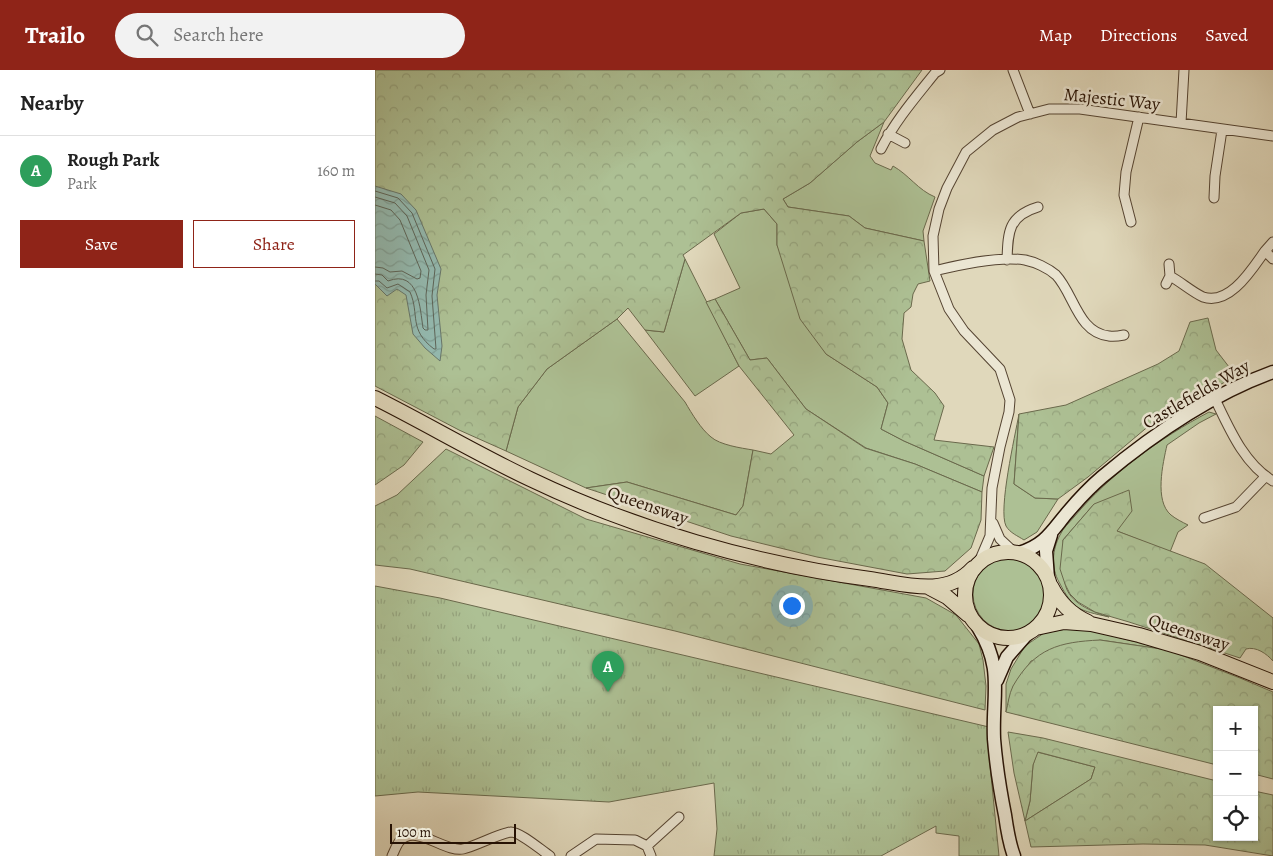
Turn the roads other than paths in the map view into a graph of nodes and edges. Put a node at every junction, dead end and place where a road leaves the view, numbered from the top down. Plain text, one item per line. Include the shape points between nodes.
1 (940, 70) edge
2 (1013, 70) edge
3 (1184, 70) edge
4 (1030, 114) junction
5 (1139, 116) junction
6 (1181, 123) junction
7 (1222, 130) junction
8 (888, 134) junction
9 (1273, 136) edge
10 (905, 143) dead end
11 (881, 149) dead end
12 (1214, 198) dead end
13 (1038, 207) dead end
14 (1131, 222) dead end
15 (1273, 242) edge
16 (1265, 252) junction
17 (1273, 259) edge
18 (1007, 260) junction
19 (1169, 264) dead end
20 (934, 271) junction
21 (1170, 276) junction
22 (1166, 284) dead end
23 (1124, 335) dead end
24 (1273, 372) edge
25 (375, 398) edge
26 (1215, 400) junction
27 (1270, 479) edge
28 (991, 516) junction
29 (1204, 518) dead end
30 (1052, 533) junction
31 (1017, 552) junction
32 (976, 565) junction
33 (1049, 581) junction
34 (928, 587) junction
35 (974, 622) junction
36 (1091, 624) junction
37 (1032, 631) junction
38 (1273, 682) edge
39 (996, 687) junction
40 (679, 817) dead end
41 (471, 846) junction
42 (647, 846) junction
43 (392, 856) edge
44 (473, 856) edge
45 (550, 856) edge
46 (571, 856) edge
47 (651, 856) edge
48 (1014, 856) edge

1 - 8 street
2 - 4 street
3 - 6 street
4 - 5 street, Majestic Way via 1049,109 1080,109
4 - 20 street, Majestic Way via 993,130 966,152 939,209 933,236
5 - 6 street, Majestic Way
5 - 14 street via 1124,195
6 - 7 street, Majestic Way
7 - 9 street, Majestic Way
7 - 12 street
8 - 10 street
8 - 11 street
13 - 18 street via 1025,211 1014,221 1008,236
15 - 16 street
16 - 17 street
16 - 21 street via 1235,289 1227,294 1209,298
18 - 20 street via 963,264
18 - 23 street via 1025,260 1041,266 1055,275 1086,324 1099,334
19 - 21 street
20 - 28 street, Majestic Way via 949,309 964,331 1000,368 1010,400 992,488
21 - 22 street
24 - 26 main road, Castlefields Way
25 - 34 main road, Queensway via 531,479 649,526 755,557 843,576
26 - 27 street via 1236,441
26 - 30 main road, Castlefields Way via 1165,428 1100,478 1065,514
27 - 29 street via 1236,507
28 - 31 street, Majestic Way via 997,534
28 - 32 street, Majestic Way via 990,536
30 - 31 main road, Castlefields Way via 1036,546
30 - 33 main road, Castlefields Way via 1046,551
31 - 32 main road via 989,555
31 - 33 main road via 1041,567
32 - 34 main road, Queensway via 955,583
32 - 35 main road via 967,579 964,592 965,605
33 - 36 main road, Queensway via 1056,596 1070,611
33 - 37 main road via 1049,608 1044,619
34 - 35 main road, Queensway via 947,596
35 - 37 main road via 989,634 1002,638 1016,638
35 - 39 main road via 990,647
36 - 37 main road, Queensway via 1064,622
36 - 38 main road, Queensway via 1200,653
37 - 39 main road via 1007,657
39 - 48 main road via 995,752
40 - 42 street
41 - 43 street via 450,849 425,837 411,835 400,841
41 - 44 street
41 - 45 street via 511,832
42 - 46 street via 635,840 596,839
42 - 47 street

